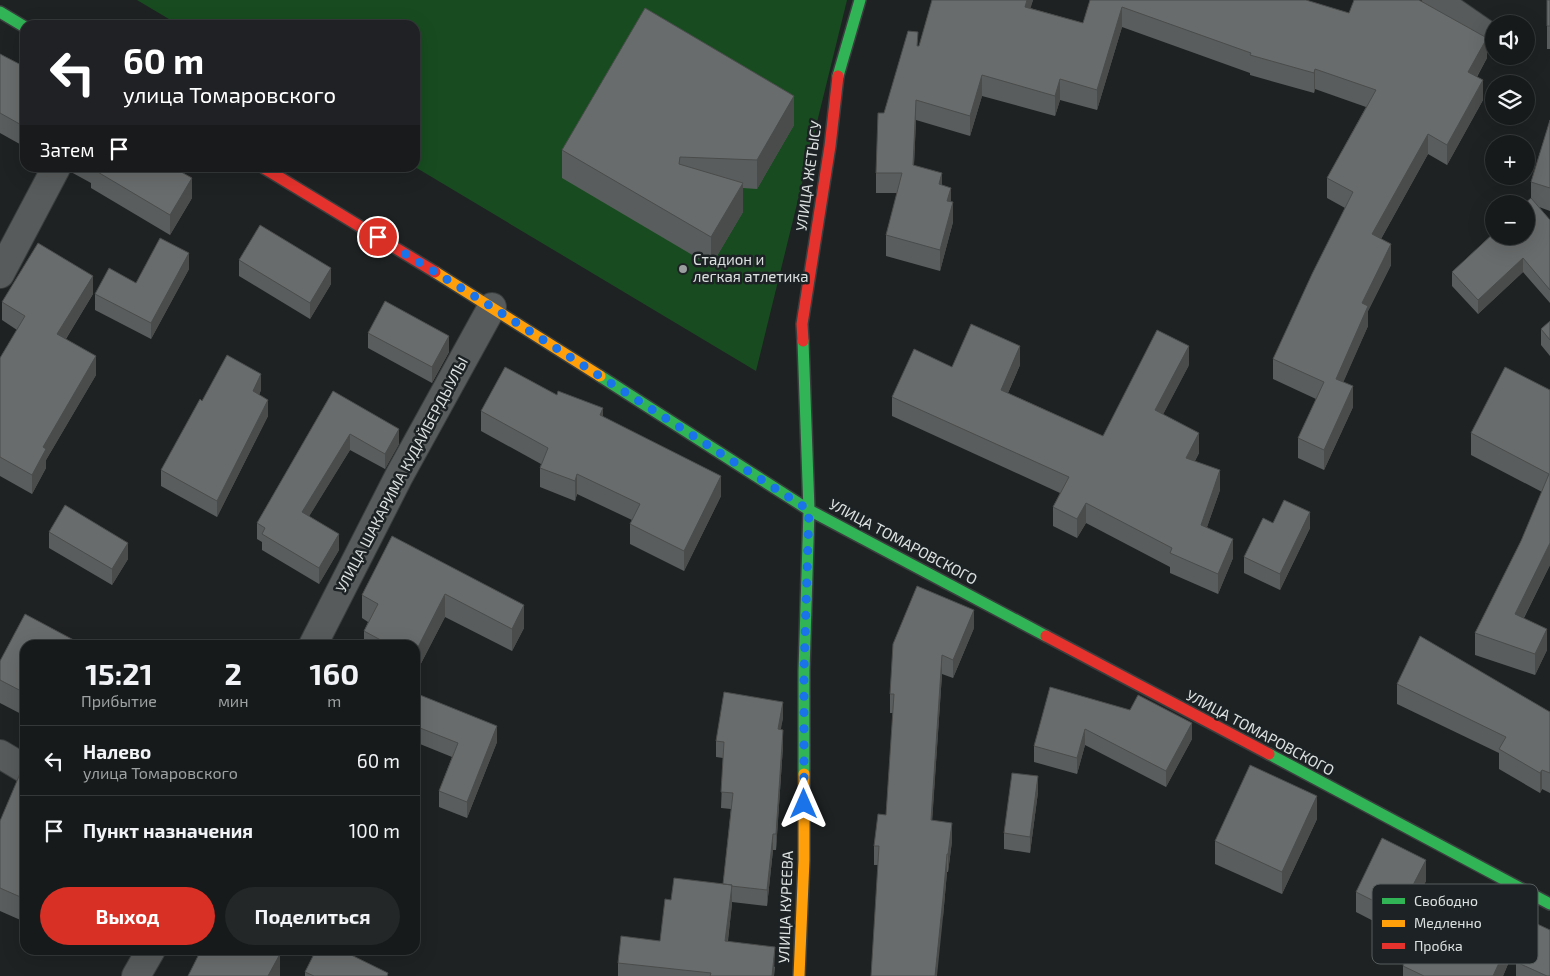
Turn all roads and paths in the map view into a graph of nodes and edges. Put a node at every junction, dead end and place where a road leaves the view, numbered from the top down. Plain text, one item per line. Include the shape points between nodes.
1 (860, 0) edge
2 (1436, 0) edge
3 (0, 12) edge
4 (20, 24) edge
5 (1485, 34) edge
6 (54, 172) edge
7 (271, 172) edge
8 (0, 274) edge
9 (492, 307) junction
10 (809, 510) junction
11 (316, 640) edge
12 (0, 754) edge
13 (20, 766) edge
14 (1512, 884) edge
15 (1538, 898) edge
16 (1550, 904) edge
17 (148, 955) edge
18 (136, 976) edge
19 (799, 976) edge

1 - 10 street, УЛИЦА ЖЕТЫСУ via 838,74 802,324
2 - 5 street
3 - 4 street
6 - 8 street
7 - 9 street, УЛИЦА ТОМАРОВСКОГО
9 - 10 street, УЛИЦА ТОМАРОВСКОГО
9 - 11 street, УЛИЦА ШАКАРИМА КУДАЙБЕРДЫУЛЫ via 399,476
10 - 14 street, УЛИЦА ТОМАРОВСКОГО
10 - 19 street, УЛИЦА КУРЕЕВА via 804,671 804,860
12 - 13 street
15 - 16 street, УЛИЦА ТОМАРОВСКОГО
17 - 18 street

